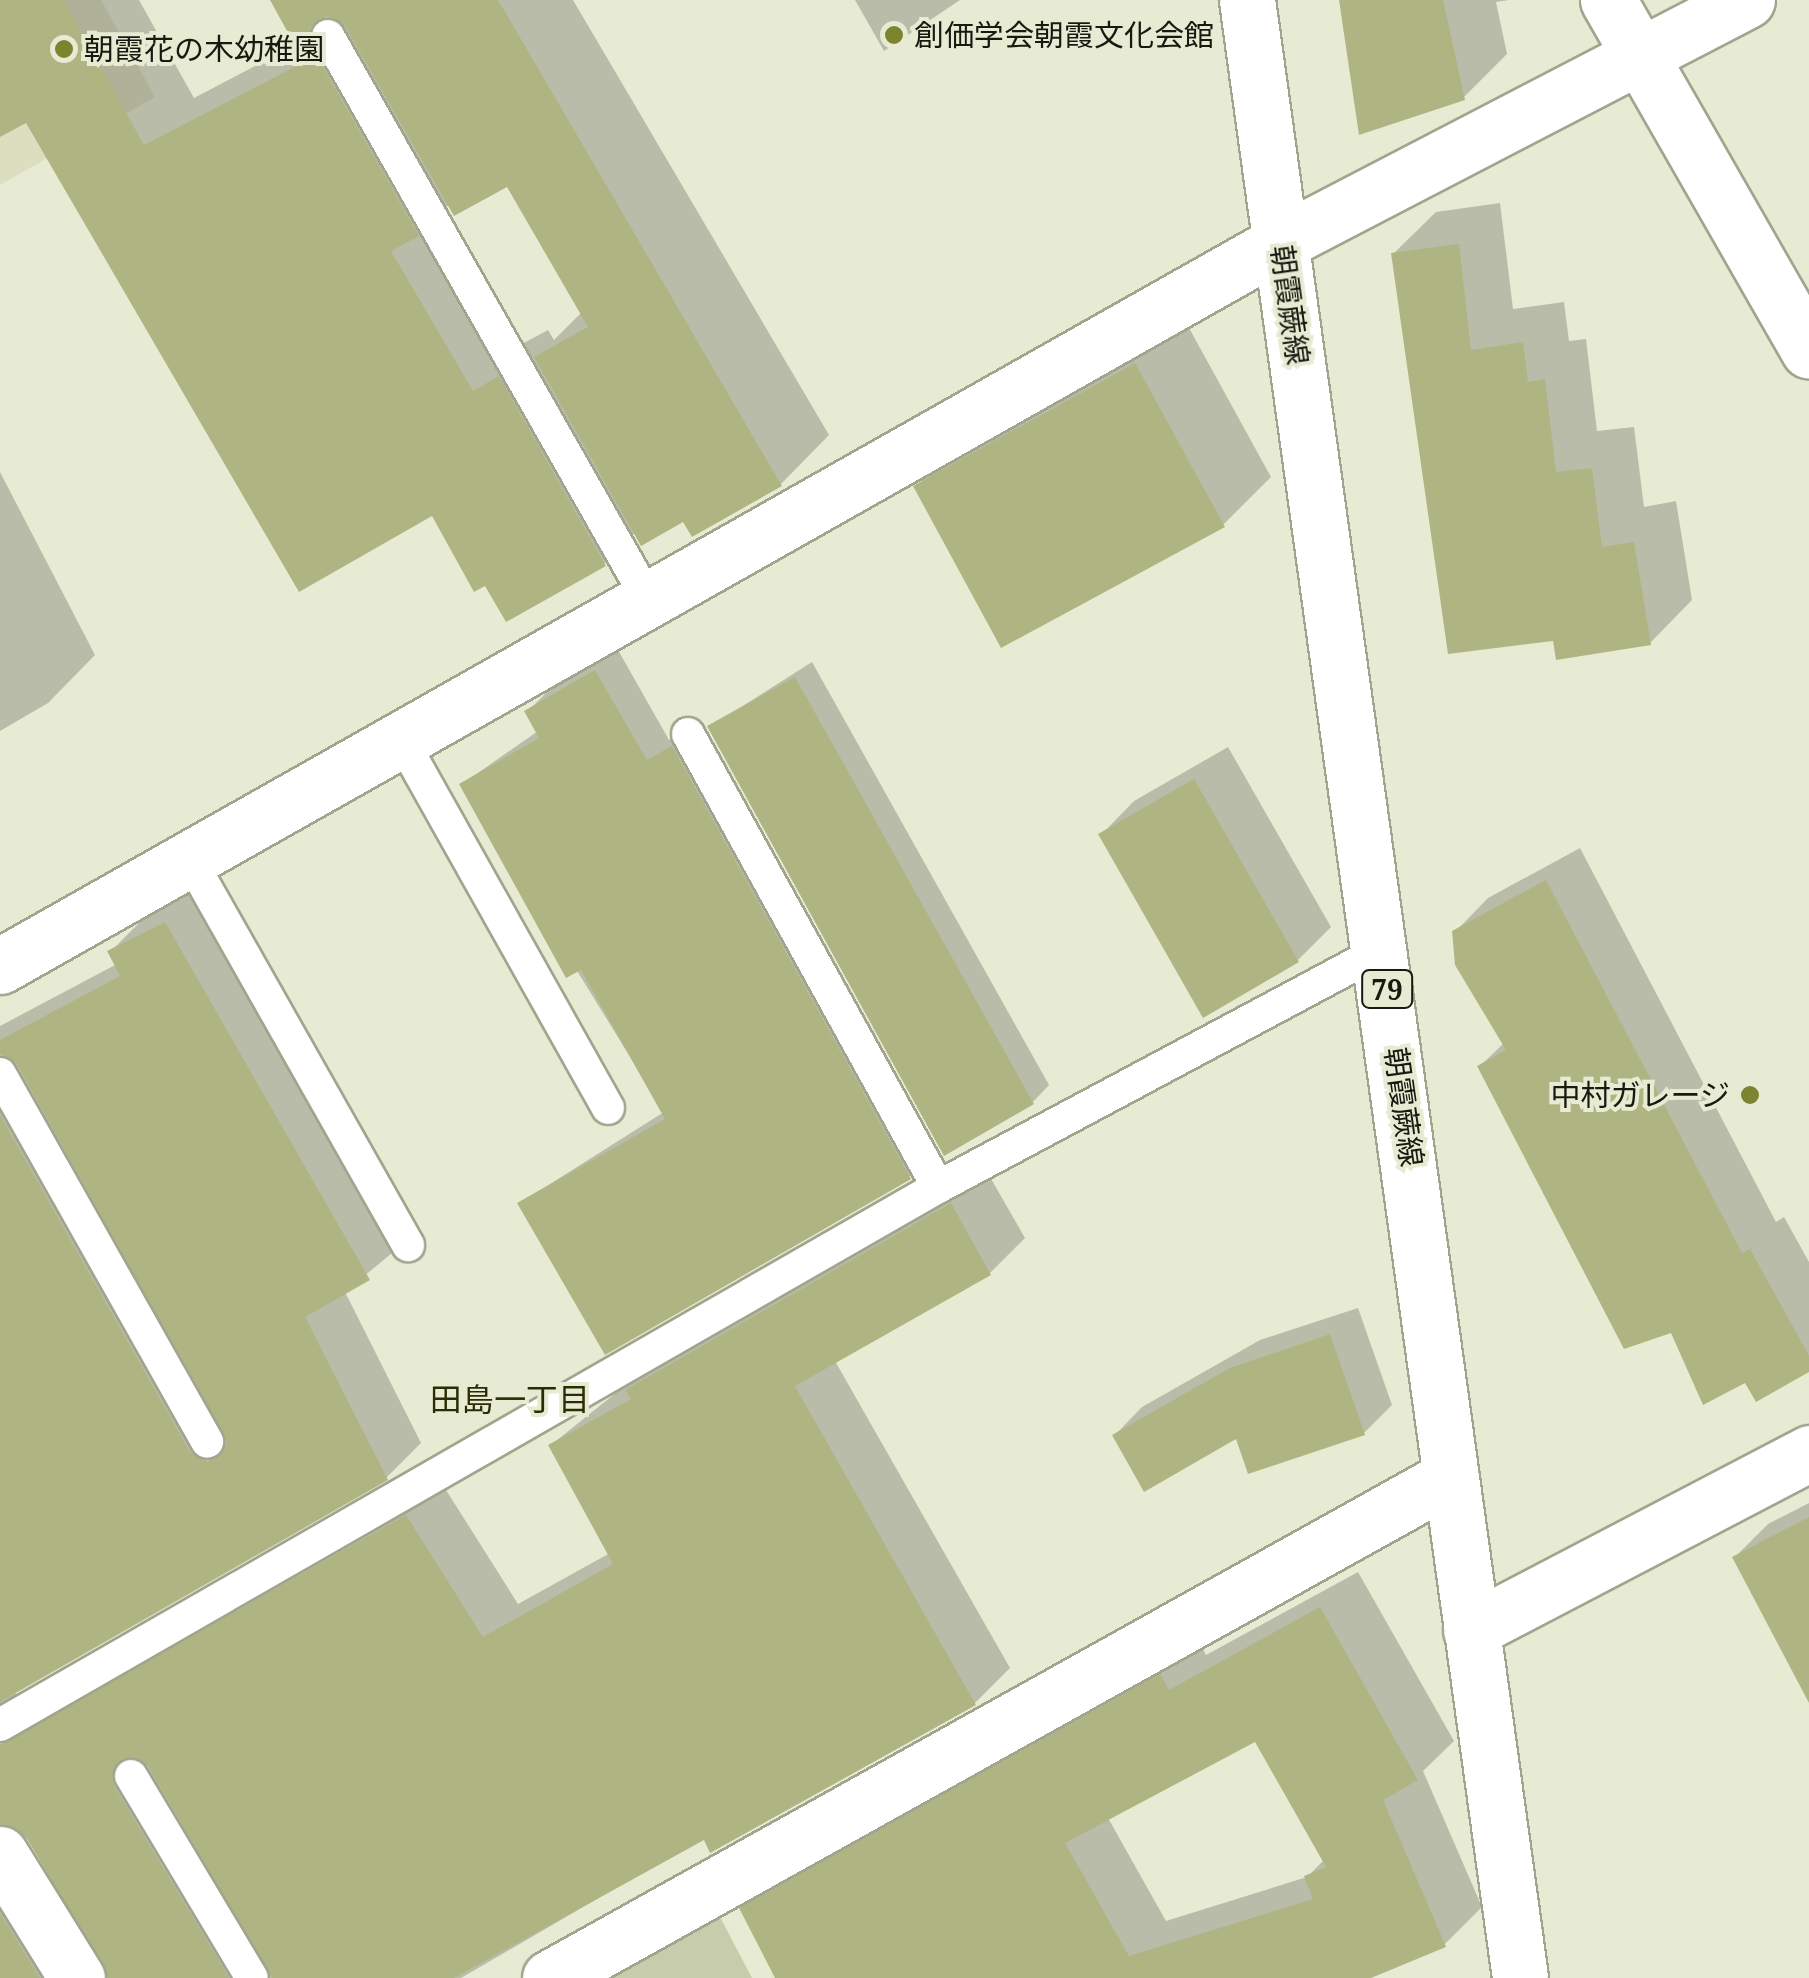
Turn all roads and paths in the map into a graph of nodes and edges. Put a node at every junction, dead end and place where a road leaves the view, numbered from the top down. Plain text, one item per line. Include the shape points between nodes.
1 (1248, 0) edge
2 (1608, 0) edge
3 (1746, 0) edge
4 (328, 36) dead end
5 (1641, 59) junction
6 (1281, 242) junction
7 (1809, 351) edge
8 (648, 599) junction
9 (688, 734) dead end
10 (401, 739) junction
11 (190, 858) junction
12 (1382, 950) junction
13 (0, 966) edge
14 (0, 1074) edge
15 (608, 1108) dead end
16 (938, 1187) junction
17 (408, 1246) dead end
18 (207, 1442) dead end
19 (1809, 1453) edge
20 (1450, 1477) junction
21 (1472, 1630) junction
22 (0, 1725) edge
23 (132, 1776) dead end
24 (0, 1854) edge
25 (77, 1978) edge
26 (252, 1978) edge
27 (550, 1978) edge
28 (1520, 1978) edge

1 - 6 street, 朝霞蕨線 / 79
2 - 5 street
3 - 5 street
4 - 8 lane
5 - 6 street
5 - 7 street
6 - 8 street
6 - 12 street, 朝霞蕨線 / 79
8 - 10 street
9 - 16 lane
10 - 11 street
10 - 15 lane
11 - 13 street
11 - 17 lane
12 - 16 lane
12 - 20 street, 朝霞蕨線 / 79
14 - 18 lane
16 - 22 lane
19 - 21 street
20 - 21 street, 朝霞蕨線 / 79
20 - 27 street
21 - 28 street, 朝霞蕨線 / 79
23 - 26 lane
24 - 25 street

